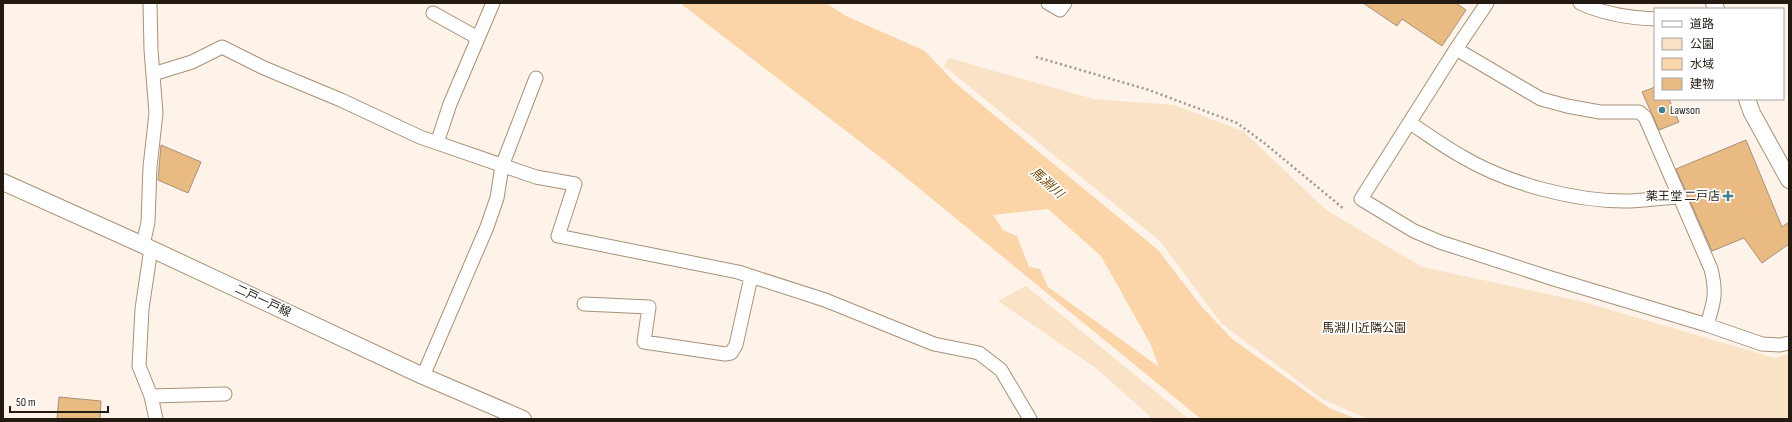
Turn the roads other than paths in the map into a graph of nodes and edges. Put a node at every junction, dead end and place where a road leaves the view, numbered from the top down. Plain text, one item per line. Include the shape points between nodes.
1 (150, 3) edge
2 (493, 3) edge
3 (1048, 3) edge
4 (1065, 3) edge
5 (1487, 3) edge
6 (1580, 3) edge
7 (433, 13) dead end
8 (1654, 19) edge
9 (478, 38) junction
10 (1456, 49) junction
11 (153, 74) junction
12 (536, 78) dead end
13 (1747, 100) edge
14 (1410, 123) junction
15 (437, 143) junction
16 (502, 166) junction
17 (1789, 180) edge
18 (3, 182) edge
19 (1679, 197) junction
20 (147, 246) junction
21 (751, 277) junction
22 (584, 304) dead end
23 (1707, 325) junction
24 (1789, 343) edge
25 (423, 376) junction
26 (225, 394) dead end
27 (151, 396) junction
28 (156, 419) edge
29 (523, 419) edge
30 (1030, 419) edge

1 - 11 street
2 - 9 street
3 - 4 street via 1060,10
5 - 10 street
6 - 8 street via 1612,14
7 - 9 street
9 - 15 street via 450,104
10 - 14 street
10 - 19 street via 1541,99 1600,112 1639,112 1645,117
11 - 15 street via 192,62 222,47 264,68
11 - 20 street via 156,113 150,167
12 - 16 street
13 - 17 main road
14 - 19 street via 1462,157 1499,175 1546,190 1590,198 1629,201
14 - 23 street via 1361,199 1414,231 1440,242 1554,280
15 - 16 street
16 - 21 street via 536,177 575,184 558,236 724,269
16 - 25 street via 497,198
18 - 20 main road, 二戸一戸線
19 - 23 street via 1711,269 1714,282 1715,299
20 - 25 main road, 二戸一戸線
20 - 27 street via 139,366
21 - 22 street via 736,345 731,353 725,354 644,342 648,307
21 - 30 street via 825,300 934,344 979,354 1001,370
23 - 24 street via 1762,344 1780,346
25 - 29 main road, 二戸一戸線
26 - 27 street
27 - 28 street

